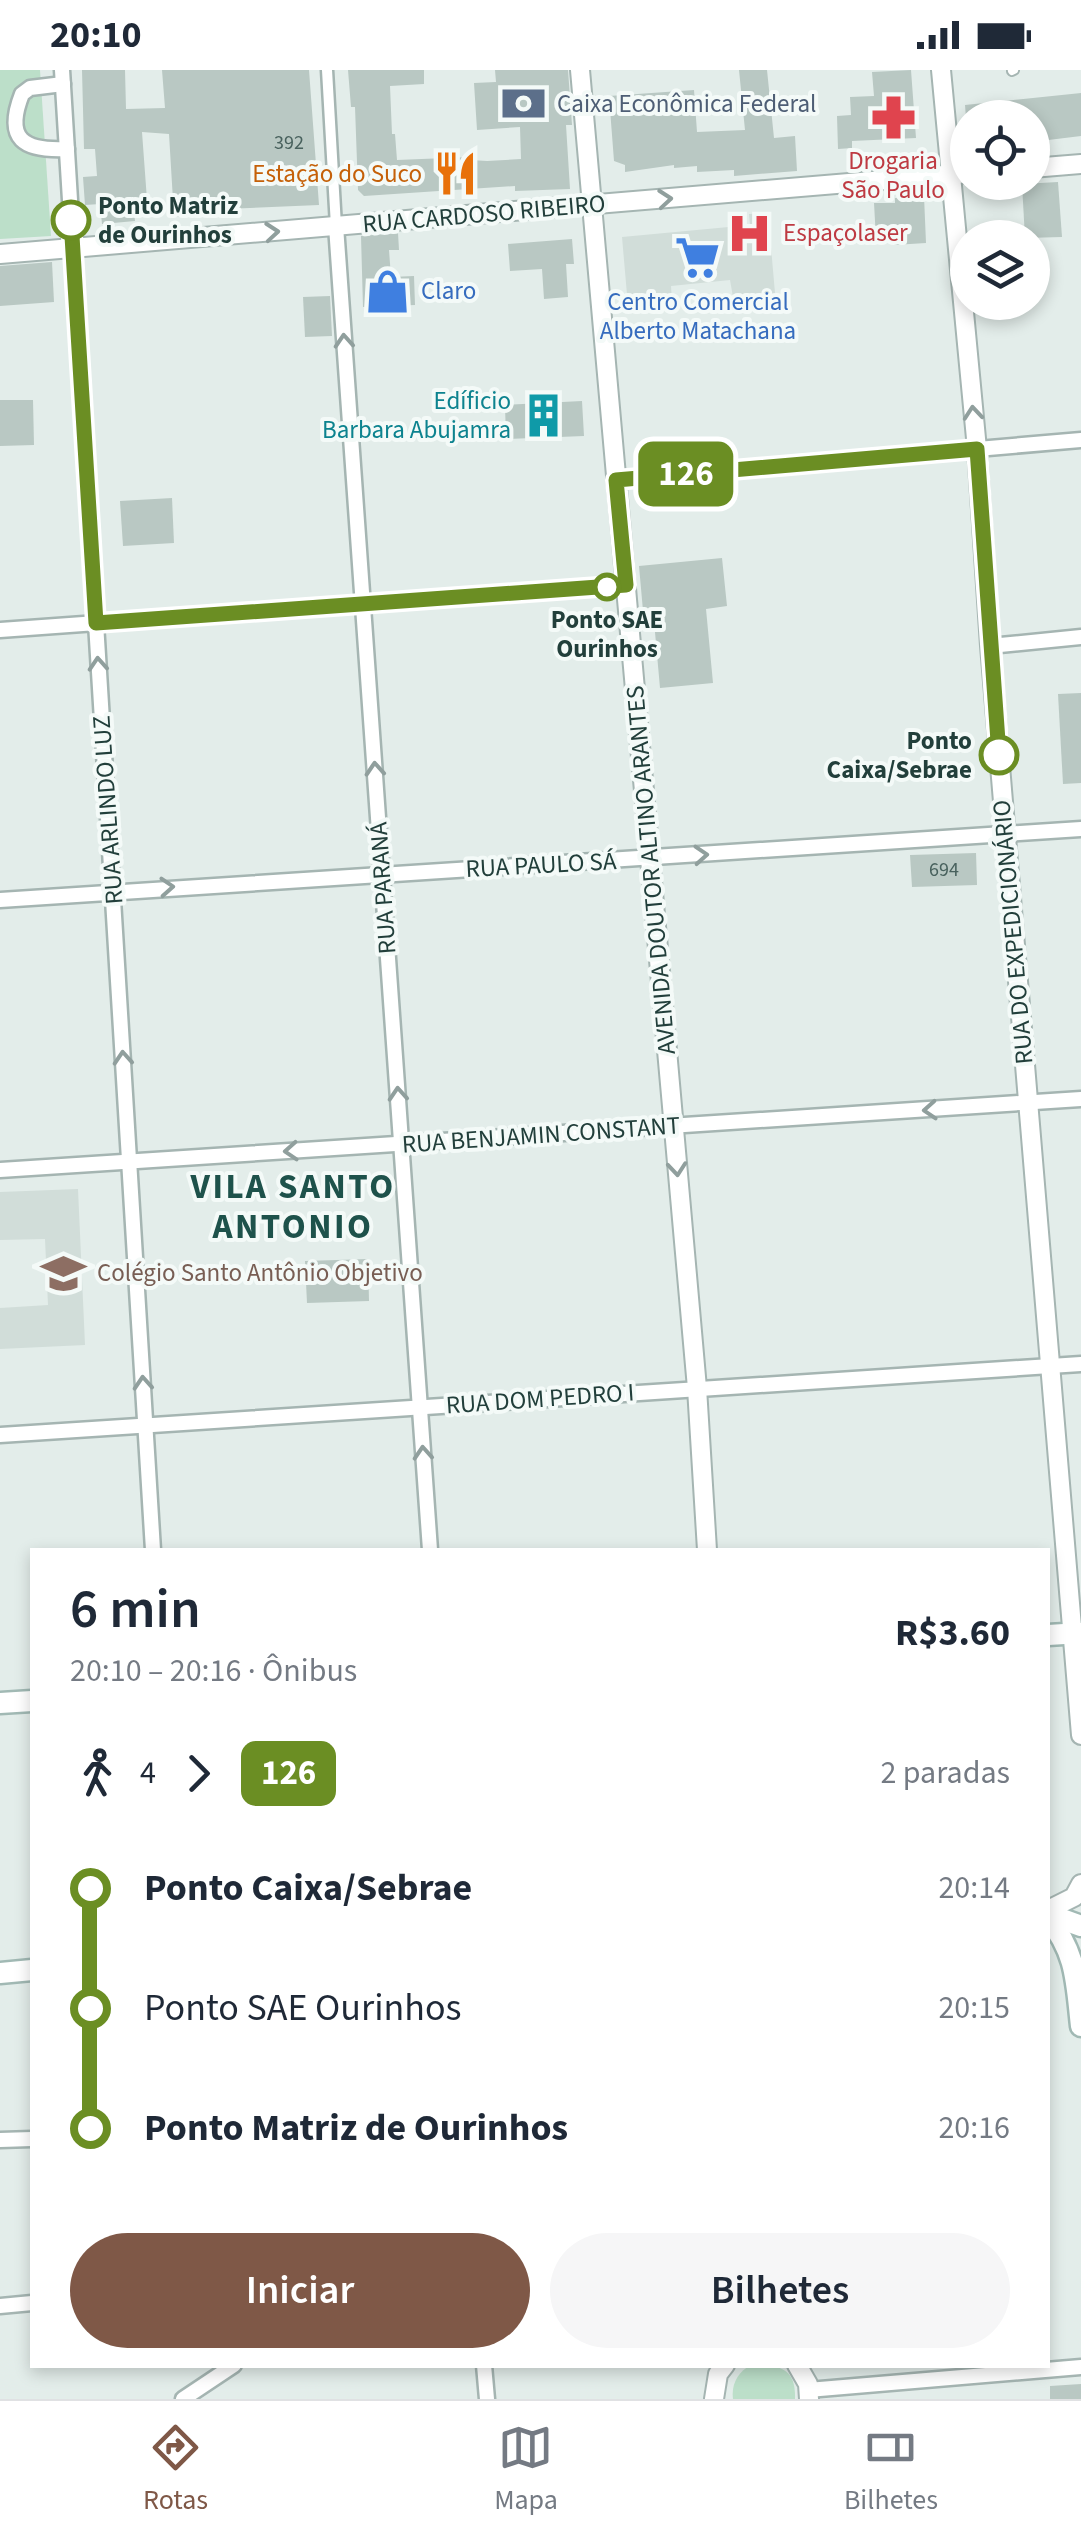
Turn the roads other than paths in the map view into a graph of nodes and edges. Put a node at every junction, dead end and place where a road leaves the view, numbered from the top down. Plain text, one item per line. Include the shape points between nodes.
1 (327, 70) edge
2 (580, 70) edge
3 (942, 70) edge
4 (62, 77) edge
5 (950, 119) edge
6 (67, 148) junction
7 (1081, 164) edge
8 (1050, 167) edge
9 (950, 175) edge
10 (961, 200) edge
11 (592, 204) junction
12 (336, 226) junction
13 (73, 248) junction
14 (0, 254) edge
15 (1081, 440) edge
16 (977, 449) junction
17 (616, 480) junction
18 (626, 585) junction
19 (363, 604) junction
20 (96, 623) junction
21 (0, 630) edge
22 (1081, 636) edge
23 (990, 646) junction
24 (1081, 829) edge
25 (1006, 834) junction
26 (650, 858) junction
27 (382, 874) junction
28 (112, 890) junction
29 (0, 900) edge
30 (1081, 1099) edge
31 (1027, 1103) junction
32 (674, 1126) junction
33 (401, 1144) junction
34 (129, 1162) junction
35 (0, 1170) edge
36 (1081, 1364) edge
37 (1049, 1367) junction
38 (696, 1388) junction
39 (420, 1407) junction
40 (146, 1425) junction
41 (0, 1435) edge
42 (153, 1548) edge
43 (430, 1548) edge
44 (707, 1548) edge
45 (1076, 1634) edge
46 (1050, 1636) edge
47 (30, 1701) edge
48 (0, 1703) edge
49 (1081, 1734) edge
50 (1081, 1884) edge
51 (1050, 1913) edge
52 (1050, 1915) edge
53 (1050, 1917) edge
54 (1081, 1926) edge
55 (30, 1970) edge
56 (0, 1973) edge
57 (1081, 2026) edge
58 (30, 2139) edge
59 (0, 2140) edge
60 (30, 2303) edge
61 (0, 2306) edge
62 (1081, 2367) edge
63 (204, 2368) edge
64 (229, 2368) edge
65 (484, 2368) edge
66 (723, 2368) edge
67 (798, 2368) edge
68 (944, 2372) edge
69 (205, 2384) junction
70 (808, 2394) edge
71 (183, 2399) edge
72 (487, 2399) edge
73 (714, 2399) edge

1 - 12 street
2 - 11 street, AVENIDA DOUTOR ALTINO ARANTES
3 - 5 street, RUA DO EXPEDICIONÁRIO
4 - 6 street, RUA ARLINDO LUZ
4 - 6 street via 22,94 16,120 25,144
6 - 13 street, RUA ARLINDO LUZ
7 - 8 street
11 -> 9 street, RUA CARDOSO RIBEIRO
16 -> 10 street, RUA DO EXPEDICIONÁRIO
11 - 12 street, RUA CARDOSO RIBEIRO
11 - 17 street, AVENIDA DOUTOR ALTINO ARANTES
13 -> 12 street, RUA CARDOSO RIBEIRO
19 -> 12 street, RUA PARANÁ
13 - 14 street, RUA CARDOSO RIBEIRO
13 - 20 street, RUA ARLINDO LUZ
15 - 16 street
16 - 17 street
16 - 23 street, RUA DO EXPEDICIONÁRIO
17 - 18 street, AVENIDA DOUTOR ALTINO ARANTES
18 - 19 street
18 - 26 street, AVENIDA DOUTOR ALTINO ARANTES
19 - 20 street
27 -> 19 street, RUA PARANÁ
20 - 21 street
28 -> 20 street, RUA ARLINDO LUZ
22 - 23 street
23 - 25 street, RUA DO EXPEDICIONÁRIO
24 - 25 street, RUA PAULO SÁ
26 -> 25 street, RUA PAULO SÁ
25 - 31 street, RUA DO EXPEDICIONÁRIO
26 - 27 street, RUA PAULO SÁ
26 - 32 street, AVENIDA DOUTOR ALTINO ARANTES
28 -> 27 street, RUA PAULO SÁ
33 -> 27 street, RUA PARANÁ
28 - 29 street, RUA PAULO SÁ
34 -> 28 street, RUA ARLINDO LUZ
30 - 31 street, RUA BENJAMIN CONSTANT
31 -> 32 street, RUA BENJAMIN CONSTANT
31 - 37 street, RUA DO EXPEDICIONÁRIO
32 - 33 street, RUA BENJAMIN CONSTANT
32 -> 38 street, AVENIDA DOUTOR ALTINO ARANTES
33 -> 34 street, RUA BENJAMIN CONSTANT
33 - 39 street, RUA PARANÁ
34 - 35 street, RUA BENJAMIN CONSTANT
40 -> 34 street, RUA ARLINDO LUZ
36 - 37 street, RUA DOM PEDRO I
37 - 38 street, RUA DOM PEDRO I
37 - 45 street, RUA DO EXPEDICIONÁRIO
38 - 39 street, RUA DOM PEDRO I
38 - 44 street, AVENIDA DOUTOR ALTINO ARANTES
39 - 40 street, RUA DOM PEDRO I
43 -> 39 street, RUA PARANÁ
40 - 41 street, RUA DOM PEDRO I
40 - 42 street, RUA ARLINDO LUZ
45 - 46 main road
45 - 49 street, RUA DO EXPEDICIONÁRIO
47 - 48 main road
50 - 51 street via 1074,1898
52 - 54 main road
53 - 57 main road via 1073,1959
55 - 56 main road
58 - 59 street
60 - 61 street
62 - 68 street
63 - 69 street
64 - 69 street
65 - 72 street
66 - 73 street
67 - 70 street
68 - 70 street
69 - 71 street

